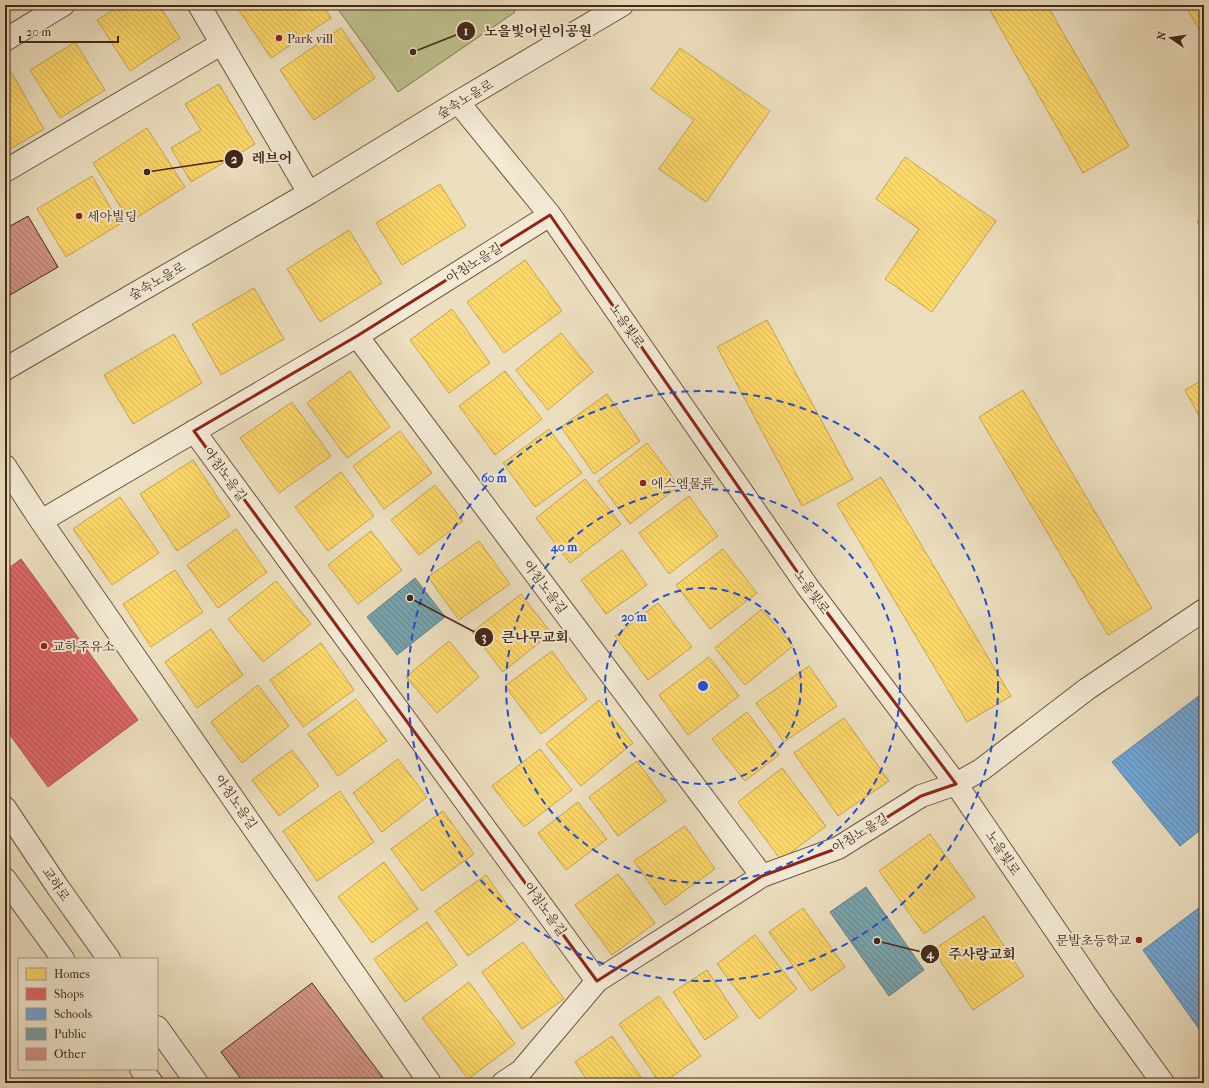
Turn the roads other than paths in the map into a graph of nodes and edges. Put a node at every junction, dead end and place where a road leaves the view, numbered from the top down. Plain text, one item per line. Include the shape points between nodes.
1 (63, 5) edge
2 (199, 5) edge
3 (622, 5) edge
4 (5, 40) edge
5 (221, 44) junction
6 (458, 102) junction
7 (5, 171) edge
8 (309, 193) junction
9 (550, 215) junction
10 (357, 336) junction
11 (5, 368) edge
12 (194, 431) junction
13 (5, 466) edge
14 (41, 521) junction
15 (1204, 610) edge
16 (956, 784) junction
17 (5, 808) edge
18 (762, 876) junction
19 (5, 879) edge
20 (62, 958) edge
21 (108, 958) edge
22 (597, 981) junction
23 (158, 1028) edge
24 (143, 1070) edge
25 (152, 1083) edge
26 (197, 1083) edge
27 (430, 1083) edge
28 (503, 1083) edge
29 (1163, 1083) edge

1 - 4 street
2 - 5 street
3 - 6 street, 숲속노을로
5 - 7 street
5 - 8 street
6 - 8 street, 숲속노을로
6 - 9 street, 노을빛로
8 - 11 street, 숲속노을로
9 - 10 street, 아침노을길
9 - 16 street, 노을빛로 via 807,586
10 - 12 street, 아침노을길
10 - 18 street, 아침노을길
12 - 14 street, 아침노을길
12 - 22 street, 아침노을길
13 - 14 street, 아침노을길
14 - 27 street, 아침노을길
15 - 16 street, 아침노을길 via 1087,689 981,770
16 - 18 street, 아침노을길 via 921,796 838,848
16 - 29 street, 노을빛로 via 1103,1000
17 - 21 street, 교하로
18 - 22 street, 아침노을길
19 - 20 street
22 - 28 street, 아침노을길 via 521,1071
23 - 26 street
24 - 25 street

